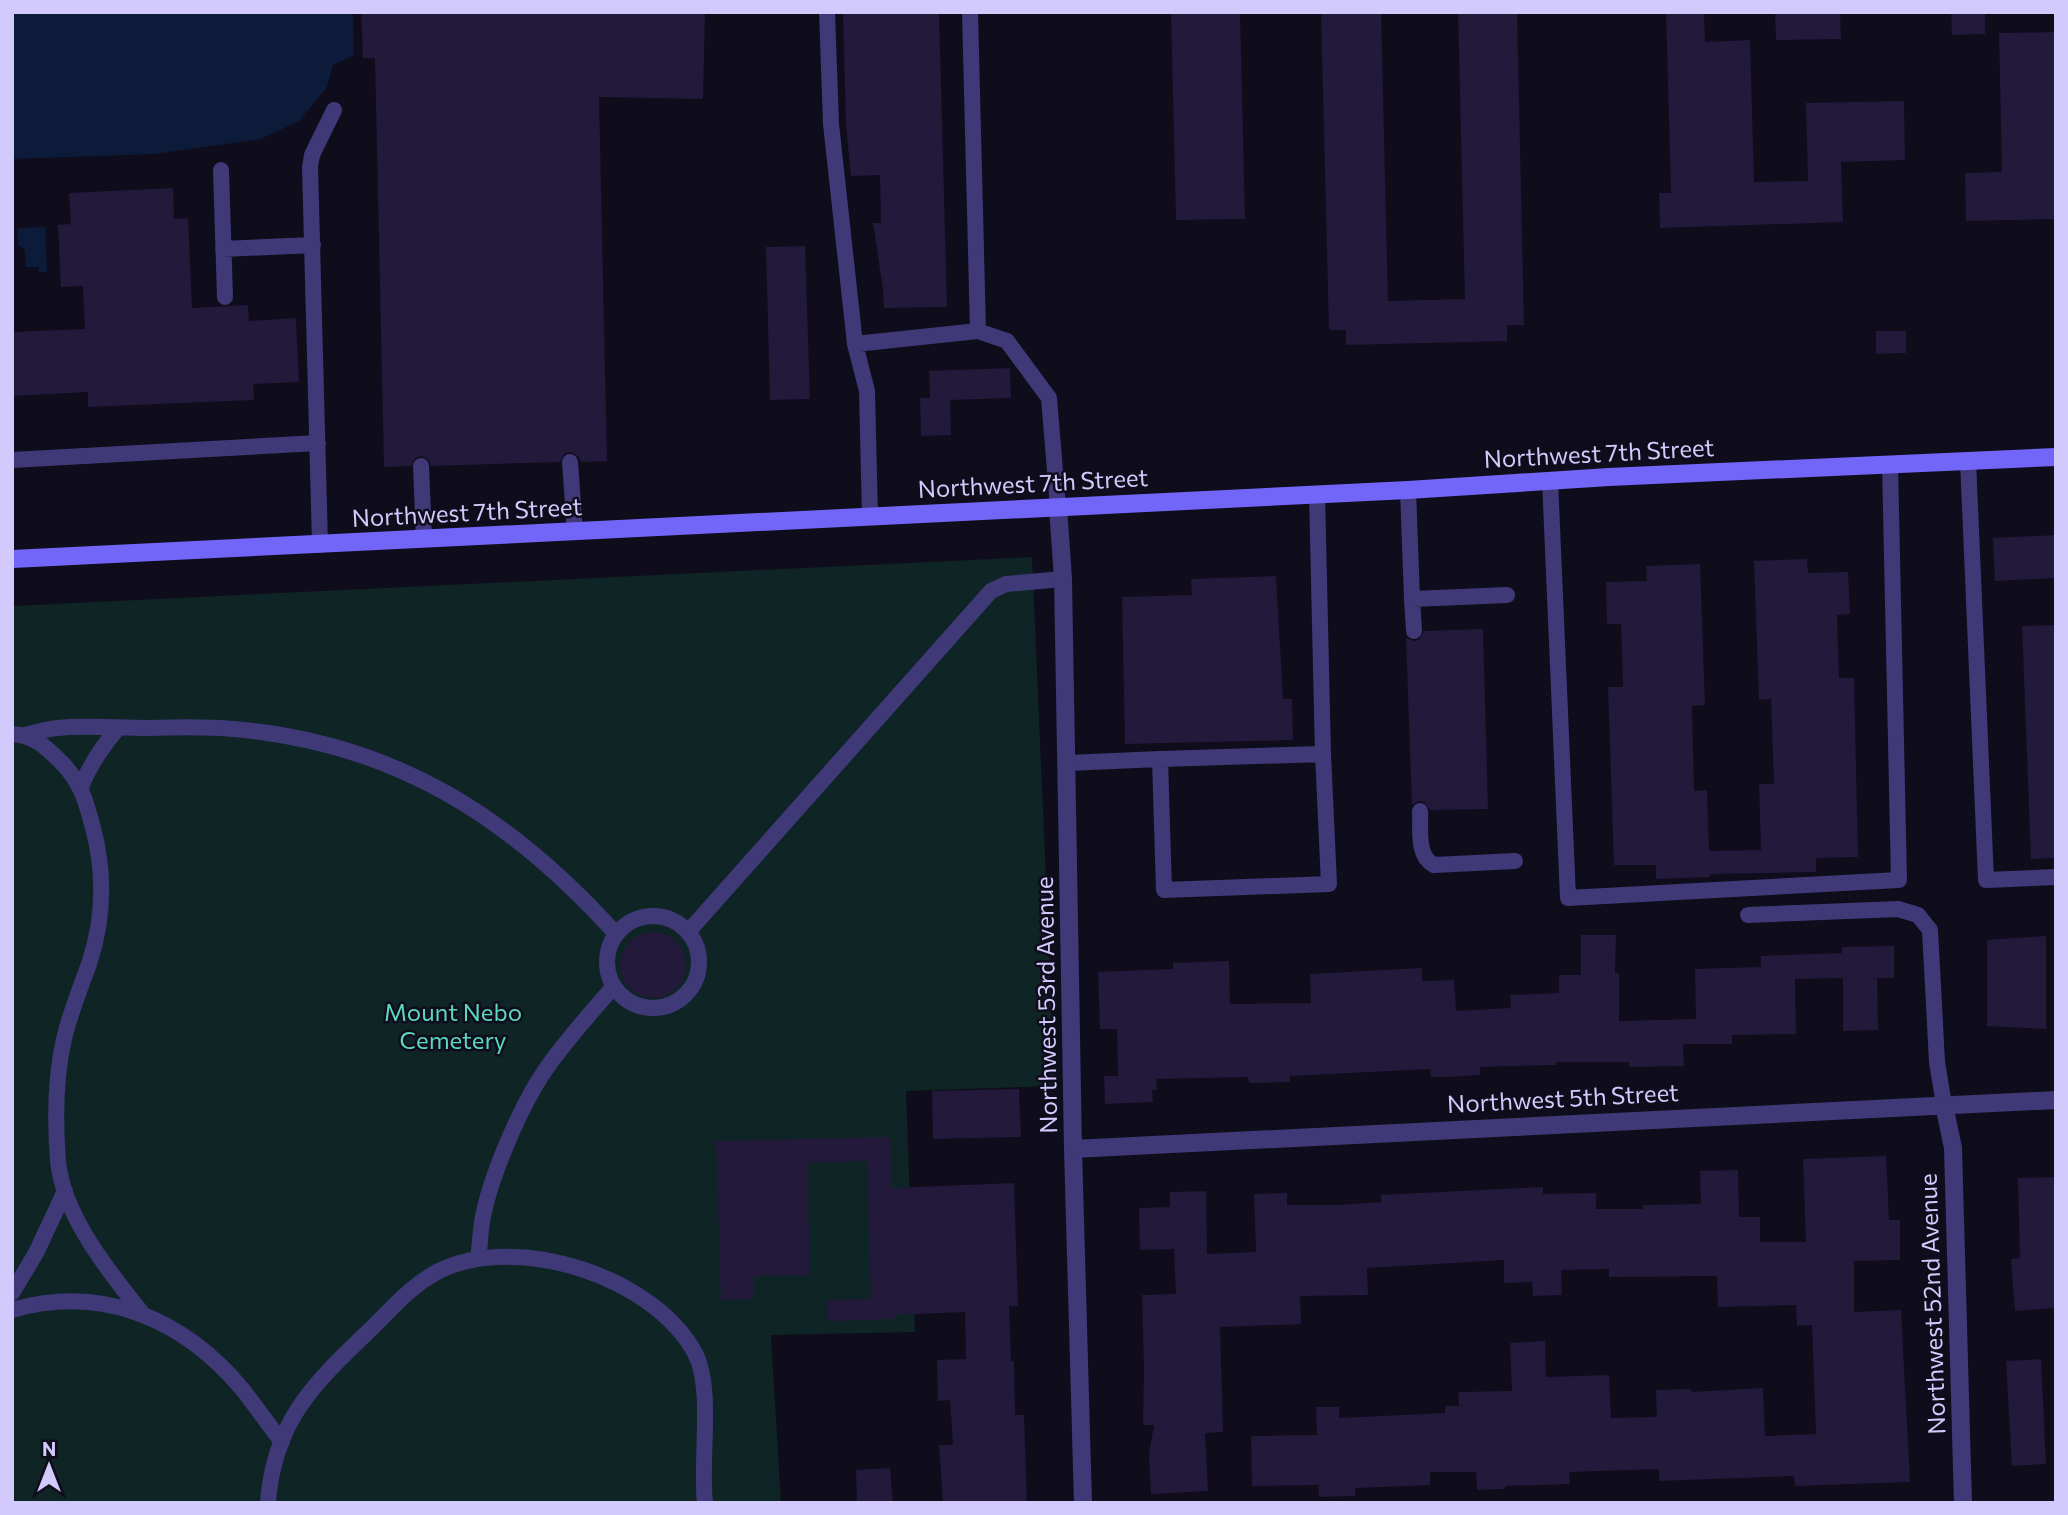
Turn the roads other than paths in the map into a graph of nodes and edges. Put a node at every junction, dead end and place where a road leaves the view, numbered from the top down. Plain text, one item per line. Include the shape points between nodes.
1 (827, 12) edge
2 (970, 12) edge
3 (334, 110) dead end
4 (220, 170) dead end
5 (313, 245) junction
6 (223, 249) junction
7 (225, 297) dead end
8 (978, 331) junction
9 (855, 344) junction
10 (318, 443) junction
11 (2056, 457) edge
12 (12, 460) edge
13 (1968, 460) junction
14 (570, 462) dead end
15 (1890, 464) junction
16 (421, 466) dead end
17 (1550, 480) junction
18 (1408, 490) junction
19 (1317, 494) junction
20 (1058, 508) junction
21 (870, 517) junction
22 (575, 532) junction
23 (424, 540) junction
24 (320, 545) junction
25 (12, 558) edge
26 (1063, 579) junction
27 (1507, 595) dead end
28 (1412, 599) junction
29 (1414, 632) dead end
30 (118, 728) junction
31 (19, 735) edge
32 (1323, 754) junction
33 (1160, 759) junction
34 (1067, 763) junction
35 (81, 787) junction
36 (1420, 811) dead end
37 (1515, 861) dead end
38 (2056, 877) edge
39 (1748, 915) dead end
40 (688, 932) junction
41 (616, 934) junction
42 (614, 986) junction
43 (2056, 1100) edge
44 (1944, 1105) junction
45 (1073, 1149) junction
46 (65, 1191) junction
47 (478, 1259) junction
48 (12, 1293) edge
49 (12, 1310) edge
50 (142, 1313) junction
51 (282, 1442) junction
52 (268, 1503) edge
53 (705, 1503) edge
54 (1083, 1503) edge
55 (1963, 1503) edge

1 - 9 lane via 831,124
2 - 8 lane
3 - 5 lane via 312,155
4 - 6 lane
5 - 6 lane
5 - 10 lane
6 - 7 lane
8 - 9 lane
8 - 20 lane via 1007,341 1049,397
9 - 21 lane via 867,391
10 - 12 lane
10 - 24 lane
11 - 13 main road, Northwest 7th Street
13 - 15 main road, Northwest 7th Street
13 - 38 lane via 1986,880
14 - 22 lane
15 - 17 main road, Northwest 7th Street
15 - 17 lane via 1899,880 1568,898
16 - 23 lane
17 - 18 main road, Northwest 7th Street
18 - 19 main road, Northwest 7th Street
18 - 28 lane
19 - 20 main road, Northwest 7th Street
19 - 32 lane
20 - 21 main road, Northwest 7th Street
20 - 26 street, Northwest 53rd Avenue
21 - 22 main road, Northwest 7th Street
22 - 23 main road, Northwest 7th Street
23 - 24 main road, Northwest 7th Street
24 - 25 main road, Northwest 7th Street
26 - 34 street, Northwest 53rd Avenue
26 - 40 lane via 1006,584 991,591
27 - 28 lane
28 - 29 lane
30 - 31 lane via 57,728
30 - 35 lane via 89,767
30 - 41 lane via 266,732 384,763 455,797 511,834
31 - 35 lane via 44,745
32 - 33 lane
32 - 33 lane via 1329,884 1164,890
33 - 34 lane
34 - 45 street, Northwest 53rd Avenue
35 - 46 lane via 97,843 101,911 64,1040 60,1071 58,1164
36 - 37 lane via 1422,855 1427,861
39 - 44 lane via 1898,909 1918,915 1930,930 1937,1069
40 - 41 lane via 665,917 651,916 637,918
40 - 42 lane via 699,959 697,974 680,999 659,1007 636,1005
41 - 42 lane via 607,960
42 - 47 lane via 545,1069 529,1097 497,1170 482,1221
43 - 44 street, Northwest 5th Street
44 - 45 street, Northwest 5th Street
44 - 55 street, Northwest 52nd Avenue via 1953,1148
45 - 54 street, Northwest 53rd Avenue
46 - 48 lane
46 - 50 lane via 103,1262
47 - 51 lane via 438,1271 415,1286 315,1382
47 - 53 lane via 538,1259 571,1265 601,1275 666,1316 697,1357 705,1391
49 - 50 lane via 62,1301 95,1302
50 - 51 lane via 186,1337 216,1362
51 - 52 lane via 274,1459

